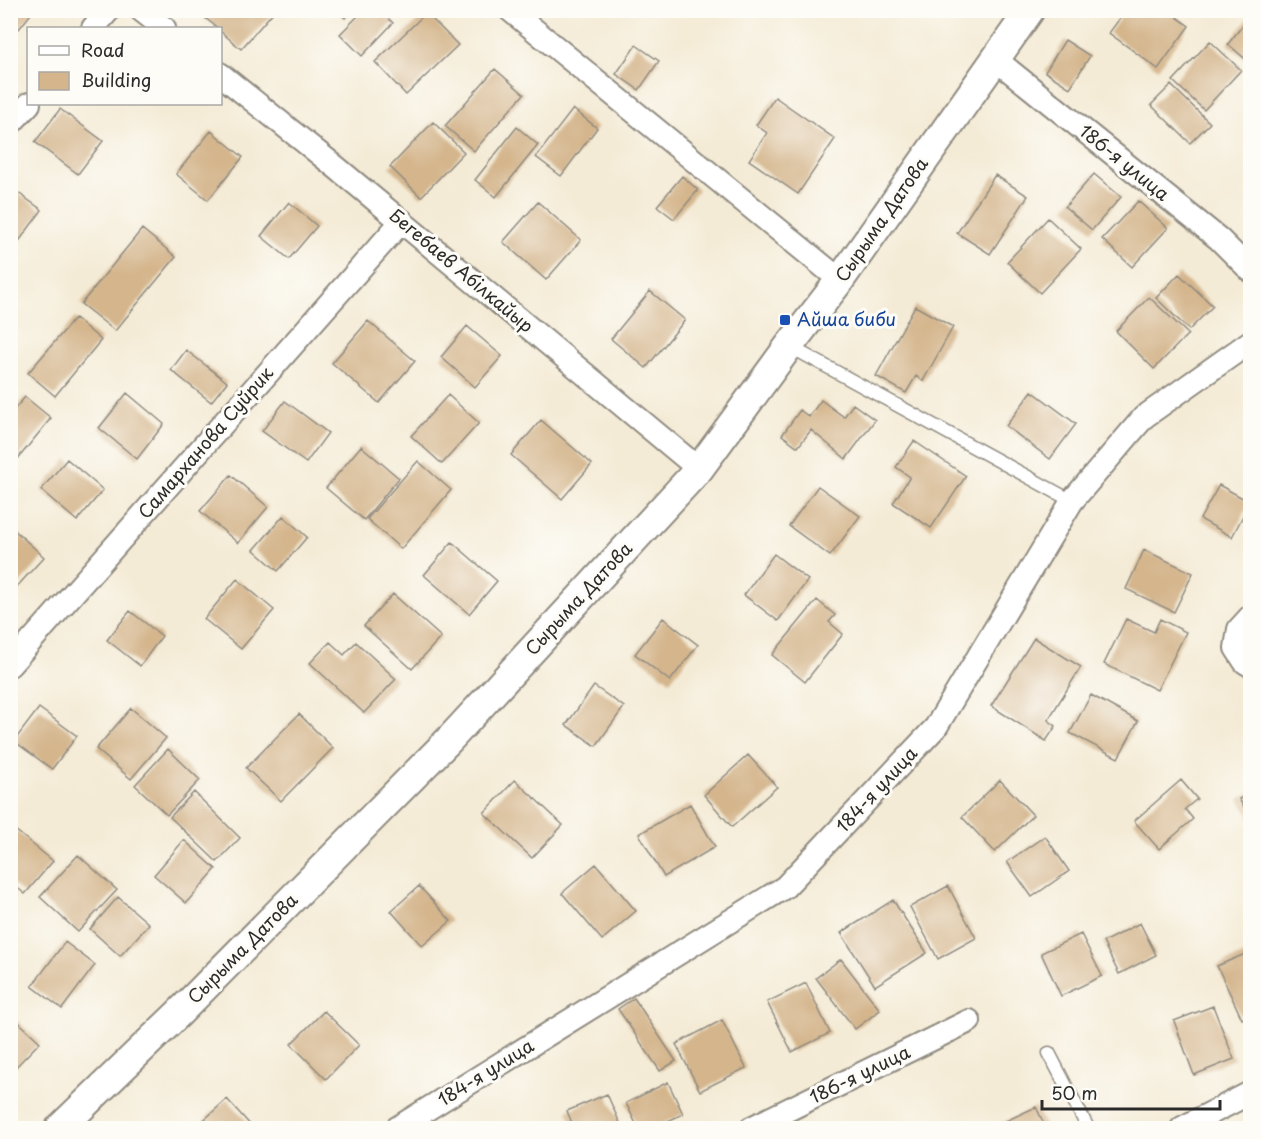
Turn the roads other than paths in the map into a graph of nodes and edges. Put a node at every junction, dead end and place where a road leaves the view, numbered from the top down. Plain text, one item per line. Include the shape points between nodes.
1 (109, 10) edge
2 (141, 10) edge
3 (510, 10) edge
4 (1030, 10) edge
5 (94, 27) edge
6 (163, 27) edge
7 (995, 59) junction
8 (222, 76) edge
9 (27, 105) edge
10 (10, 124) edge
11 (402, 221) junction
12 (1251, 270) edge
13 (840, 280) junction
14 (1251, 342) edge
15 (789, 346) junction
16 (699, 469) junction
17 (1072, 501) junction
18 (1251, 617) edge
19 (10, 665) edge
20 (1251, 665) edge
21 (969, 1021) dead end
22 (1050, 1053) dead end
23 (1251, 1093) edge
24 (60, 1128) edge
25 (397, 1128) edge
26 (751, 1128) edge
27 (1088, 1128) edge
28 (1182, 1128) edge

1 - 5 street
2 - 6 street
3 - 13 street
4 - 7 street, Сырыма Датова
7 - 12 street, 186-я улица via 1219,238
7 - 13 street, Сырыма Датова
8 - 11 street, Бегебаев Абілкайыр
9 - 10 street
11 - 16 street, Бегебаев Абілкайыр
11 - 19 street, Самарханова Суйрик
13 - 15 street, Сырыма Датова
14 - 17 street, 184-я улица via 1144,417
15 - 16 street, Сырыма Датова
15 - 17 lane
16 - 24 street, Сырыма Датова via 449,740
17 - 25 street, 184-я улица via 936,727 785,887
18 - 20 street via 1239,629 1236,648
21 - 26 street, 186-я улица
22 - 27 lane
23 - 28 street

